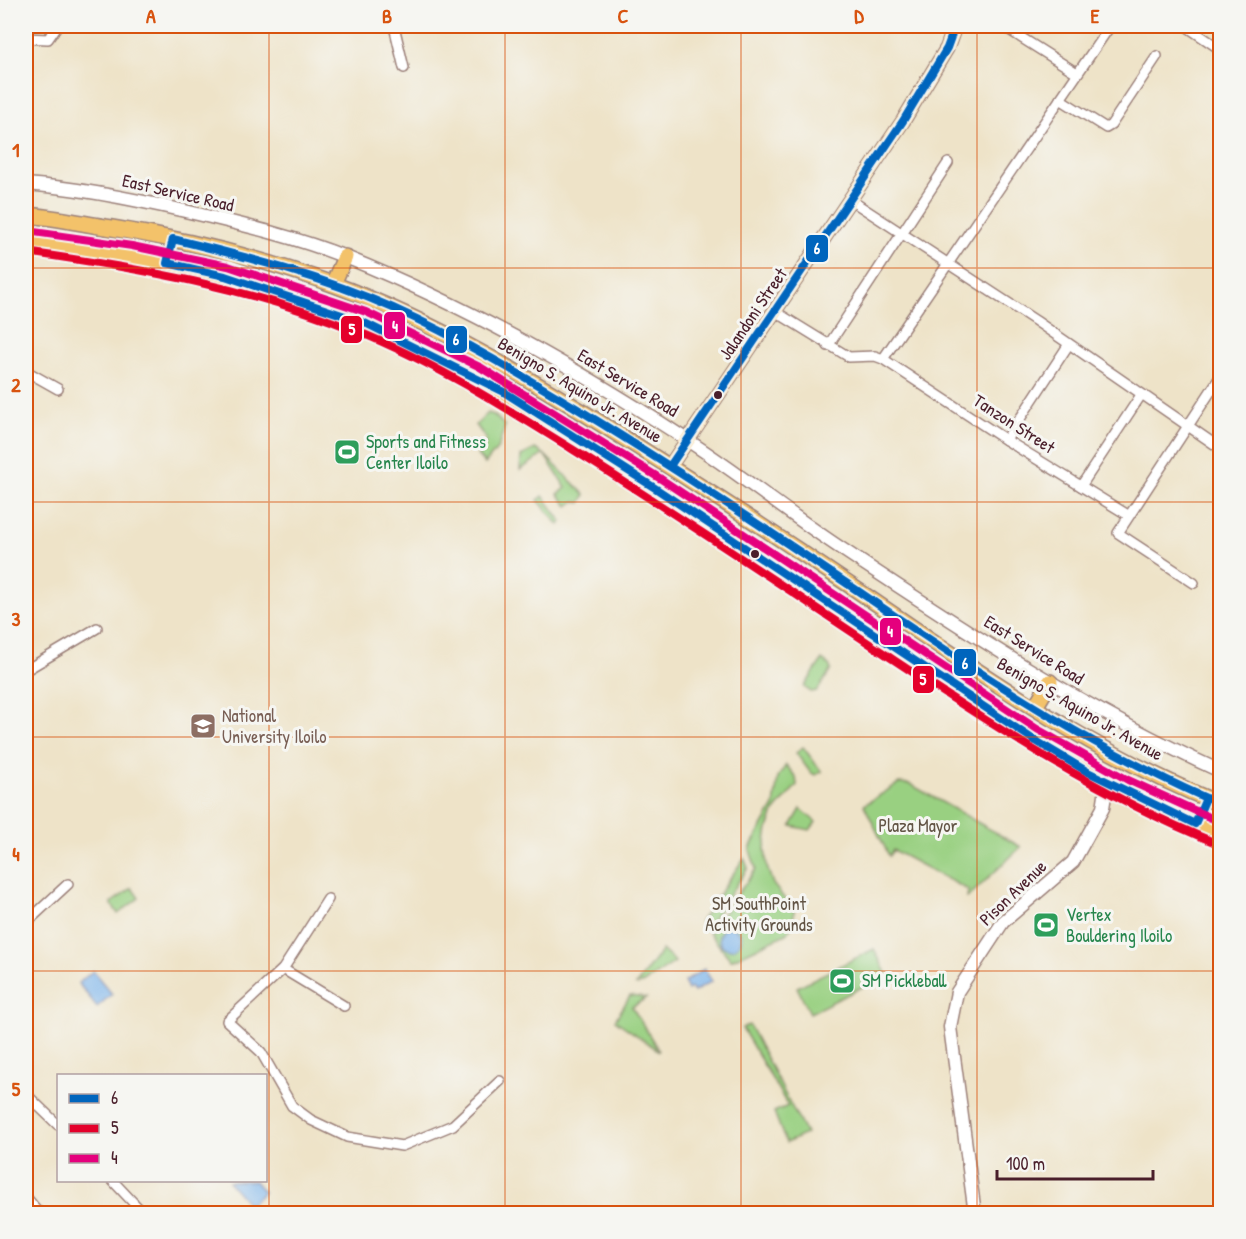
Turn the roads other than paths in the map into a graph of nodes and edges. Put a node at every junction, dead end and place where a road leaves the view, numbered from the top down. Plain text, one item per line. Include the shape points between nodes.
1 (57, 26) edge
2 (394, 26) edge
3 (955, 26) edge
4 (1003, 26) edge
5 (1110, 26) edge
6 (1186, 26) edge
7 (26, 38) edge
8 (1221, 49) edge
9 (1156, 56) dead end
10 (404, 68) dead end
11 (1077, 73) junction
12 (1060, 99) junction
13 (948, 163) dead end
14 (26, 184) edge
15 (849, 199) junction
16 (26, 215) edge
17 (902, 233) junction
18 (173, 239) junction
19 (26, 241) edge
20 (345, 257) junction
21 (167, 263) junction
22 (948, 263) junction
23 (333, 284) junction
24 (776, 312) junction
25 (1069, 344) junction
26 (828, 346) junction
27 (883, 359) junction
28 (26, 371) edge
29 (1221, 377) edge
30 (58, 389) dead end
31 (1141, 395) junction
32 (1187, 425) junction
33 (1006, 440) junction
34 (688, 441) junction
35 (1221, 448) edge
36 (670, 466) junction
37 (1081, 486) junction
38 (1128, 515) junction
39 (1194, 582) dead end
40 (97, 628) dead end
41 (26, 670) edge
42 (1050, 682) junction
43 (1035, 707) junction
44 (1221, 771) edge
45 (1107, 782) junction
46 (1213, 801) edge
47 (1195, 824) junction
48 (1221, 833) edge
49 (68, 884) dead end
50 (328, 899) dead end
51 (26, 923) edge
52 (283, 969) junction
53 (344, 1006) dead end
54 (500, 1081) dead end
55 (26, 1094) edge
56 (57, 1124) edge
57 (114, 1182) edge
58 (26, 1197) edge
59 (40, 1214) edge
60 (144, 1214) edge
61 (975, 1214) edge

1 - 7 street via 52,36 40,40
2 - 10 street
3 - 15 main road, Jalandoni Street via 938,64
4 - 11 street
5 - 11 street
6 - 8 street
9 - 12 street via 1106,128
11 - 12 street
12 - 22 street
13 - 17 street
14 - 20 street, East Service Road via 143,201
15 - 17 street
15 - 24 main road, Jalandoni Street
16 - 18 highway, Benigno S. Aquino Jr. Avenue
17 - 22 street
17 - 26 street
18 - 21 highway
18 - 23 highway, Benigno S. Aquino Jr. Avenue
19 - 21 highway
20 - 23 highway
20 - 34 street, East Service Road via 501,330
21 - 45 highway via 225,276 363,322 504,392 992,713
22 - 25 street
22 - 27 street
23 - 36 highway, Benigno S. Aquino Jr. Avenue via 508,367
24 - 26 street
24 - 34 main road, Jalandoni Street
25 - 31 street
25 - 33 street
26 - 27 street via 849,357
27 - 33 street, Tanzon Street
28 - 30 street
29 - 32 street
31 - 32 street
31 - 37 street
32 - 35 street
32 - 38 street
33 - 37 street, Tanzon Street
34 - 36 main road, Jalandoni Street
34 - 42 street, East Service Road via 843,550
36 - 43 highway, Benigno S. Aquino Jr. Avenue
37 - 38 street, Tanzon Street
38 - 39 street via 1119,528 1121,537
40 - 41 street
42 - 43 highway
42 - 44 street, East Service Road via 1121,724
43 - 46 highway, Benigno S. Aquino Jr. Avenue via 1158,778
45 - 47 highway
45 - 61 street, Pison Avenue via 1103,808 1073,862 1003,922 957,992 950,1027
46 - 47 highway
47 - 48 highway
49 - 51 street
50 - 52 street
52 - 53 street
52 - 54 street via 227,1020 261,1052 292,1106 311,1120 347,1137 402,1146 453,1125
55 - 56 street
57 - 60 street
58 - 59 street

